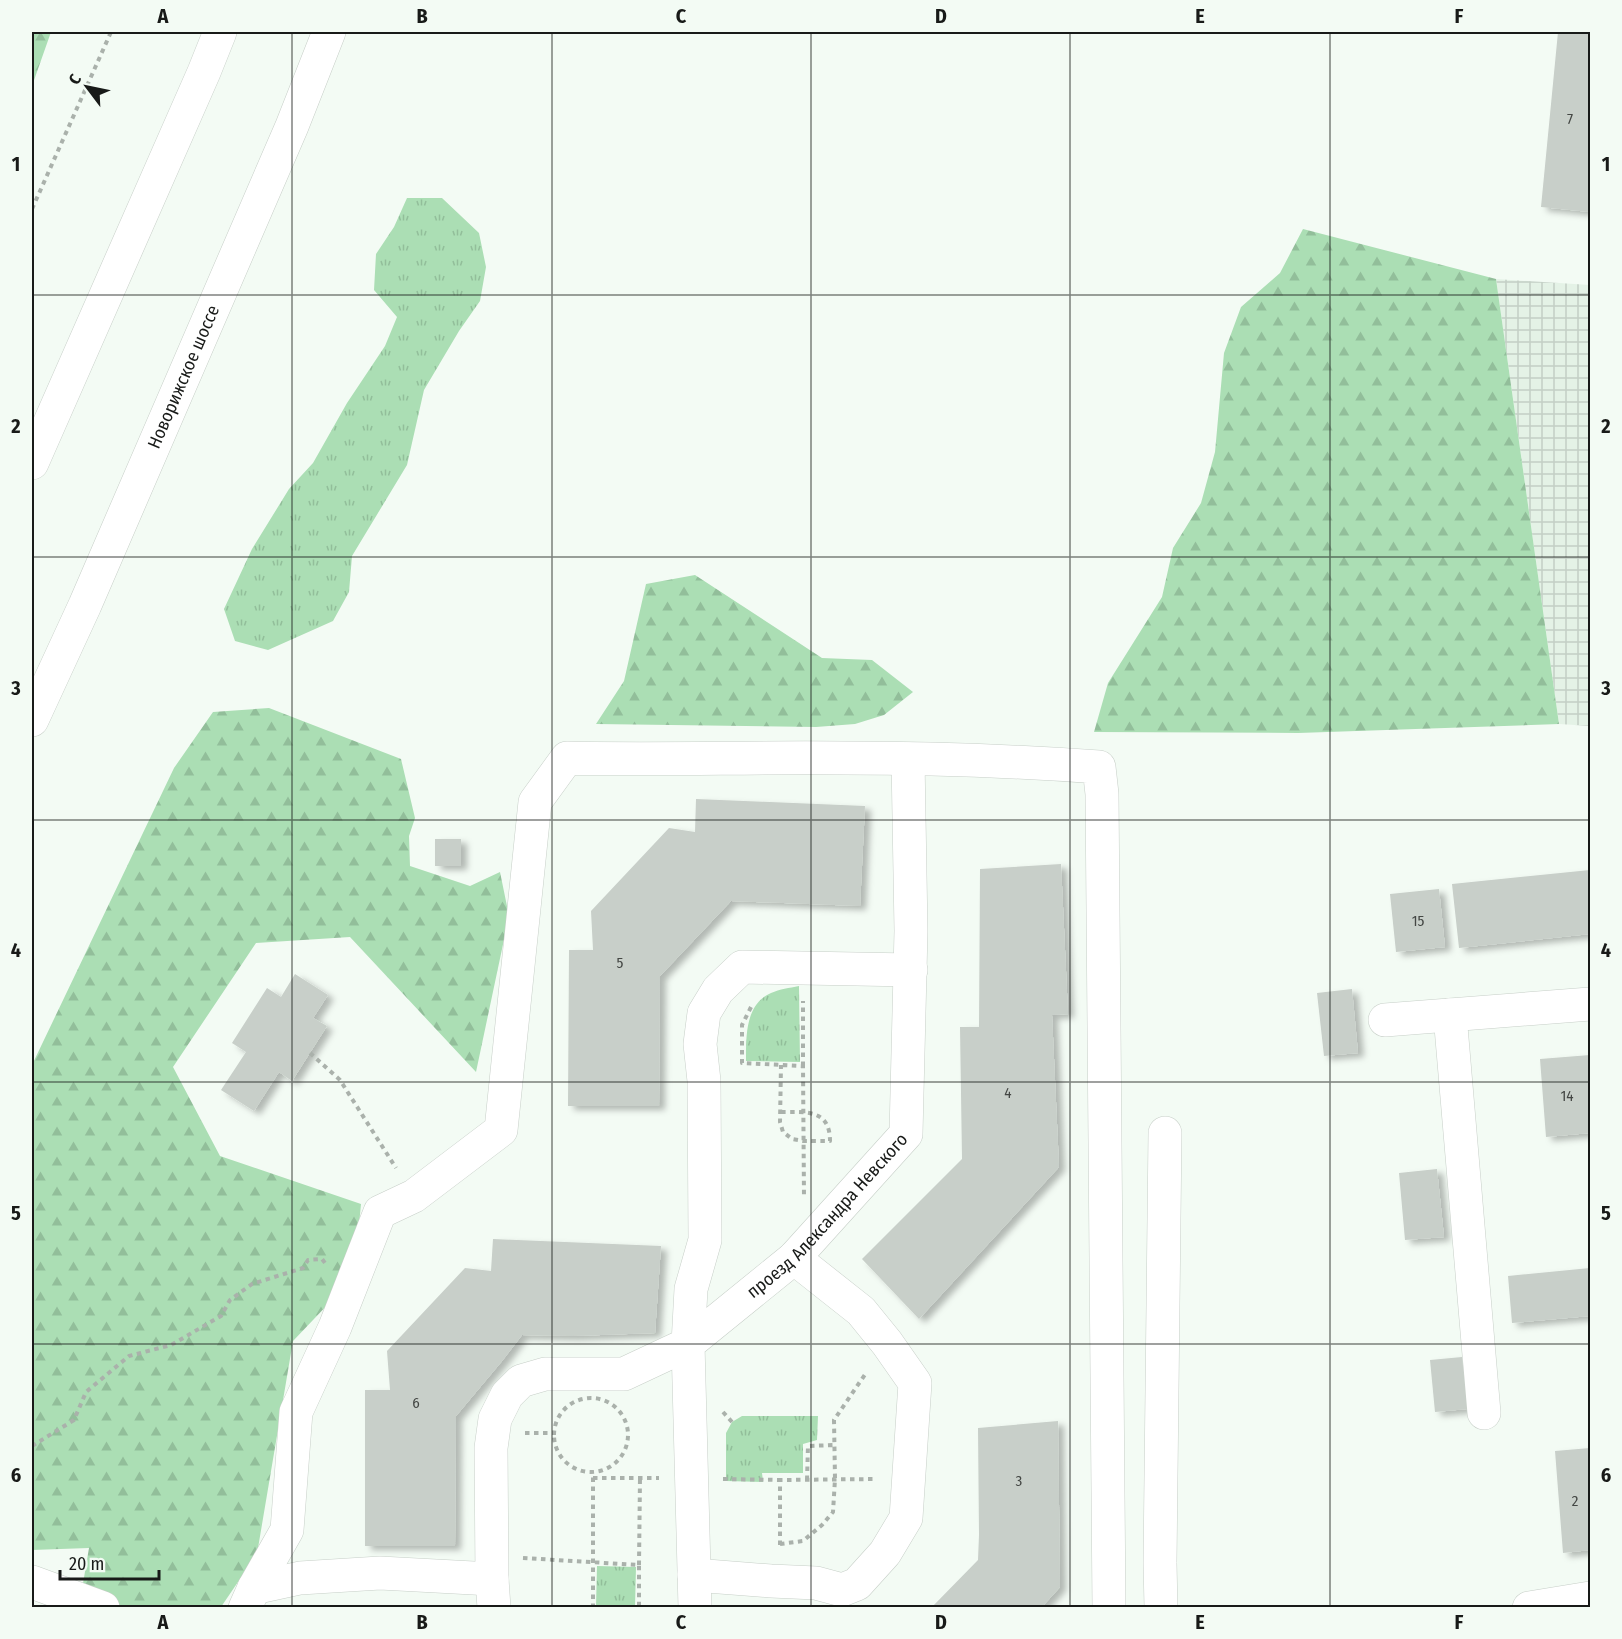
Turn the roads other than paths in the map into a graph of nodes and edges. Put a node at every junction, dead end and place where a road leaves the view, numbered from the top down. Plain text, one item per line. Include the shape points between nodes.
1 (218, 32) edge
2 (329, 32) edge
3 (32, 463) edge
4 (32, 720) edge
5 (908, 759) junction
6 (910, 970) junction
7 (1590, 1004) edge
8 (1450, 1015) junction
9 (1385, 1020) dead end
10 (1165, 1133) dead end
11 (794, 1258) junction
12 (688, 1344) junction
13 (1484, 1413) dead end
14 (694, 1575) junction
15 (32, 1582) edge
16 (493, 1593) edge
17 (249, 1598) edge
18 (1590, 1598) edge
19 (103, 1608) edge
20 (695, 1608) edge
21 (1108, 1608) edge
22 (1161, 1608) edge
23 (1529, 1608) edge

1 - 3 main road
2 - 4 main road, Новорижское шоссе via 109,551
5 - 6 main road, проезд Александра Невского
5 - 17 main road via 567,758 535,802 501,1130 414,1196 380,1212 335,1328 296,1412 287,1530
5 - 21 main road via 1099,767
6 - 11 main road, проезд Александра Невского via 906,1134
6 - 12 main road via 742,967 718,990 704,1013 700,1044 704,1081 705,1240 691,1289
7 - 8 main road
8 - 9 main road
8 - 13 main road
10 - 22 main road
11 - 12 main road, проезд Александра Невского
11 - 14 main road via 861,1311 915,1383 906,1518 885,1553 857,1584 842,1590 816,1583
12 - 14 main road
12 - 16 main road, проезд Александра Невского via 624,1374 545,1374 522,1381 507,1395 495,1419 491,1448
14 - 20 main road
15 - 19 main road
16 - 17 main road via 380,1572 300,1578
18 - 23 main road

